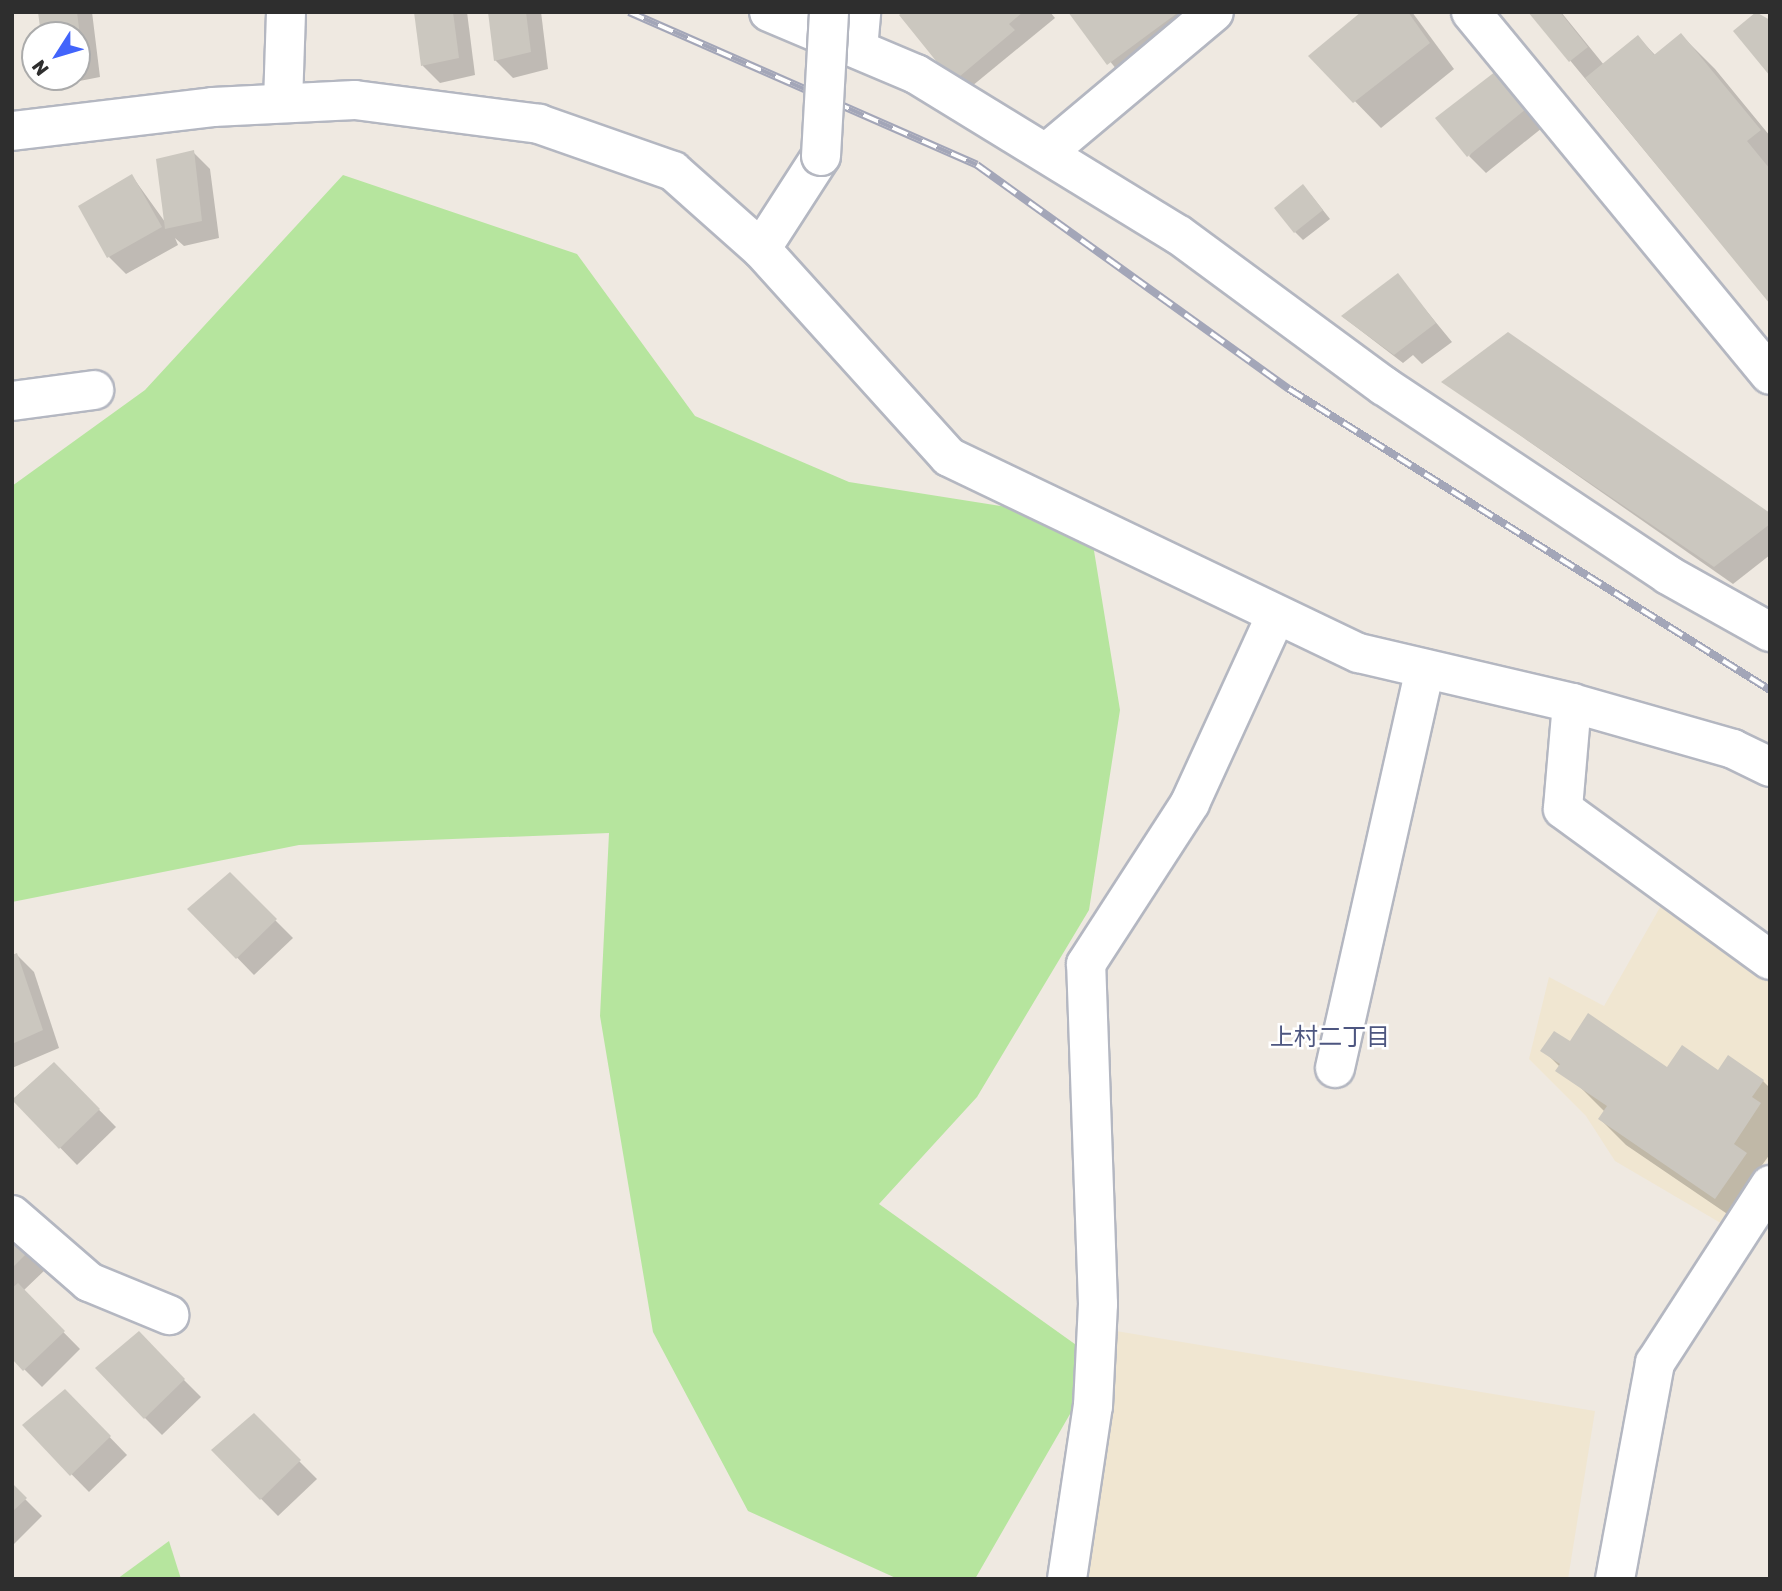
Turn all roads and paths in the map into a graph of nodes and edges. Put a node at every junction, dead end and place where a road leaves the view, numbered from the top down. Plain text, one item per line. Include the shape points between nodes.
1 (286, 12) edge
2 (829, 12) edge
3 (1213, 12) edge
4 (1471, 12) edge
5 (780, 15) edge
6 (860, 30) edge
7 (283, 103) junction
8 (12, 131) edge
9 (1046, 153) junction
10 (761, 249) junction
11 (1770, 375) edge
12 (94, 390) dead end
13 (12, 401) edge
14 (1276, 615) junction
15 (1770, 632) edge
16 (1425, 669) junction
17 (1572, 703) junction
18 (1770, 767) edge
19 (1770, 960) edge
20 (1335, 1068) dead end
21 (1770, 1185) edge
22 (12, 1215) edge
23 (169, 1315) dead end
24 (1067, 1579) edge
25 (1615, 1579) edge

1 - 7 street
2 - 10 street, bridge via 821,156
3 - 9 street
4 - 11 street
5 - 6 street
6 - 9 street via 916,74
7 - 8 street
7 - 10 street via 355,100 539,124 673,171
9 - 15 street via 1179,235 1384,386 1668,575
10 - 14 street via 949,457
12 - 13 street
14 - 16 street via 1359,653
14 - 24 street via 1190,803 1086,964 1098,1304 1093,1406
16 - 17 street
16 - 20 street
17 - 18 street via 1733,749
17 - 19 street via 1563,809
21 - 25 street via 1655,1363
22 - 23 street via 89,1282

